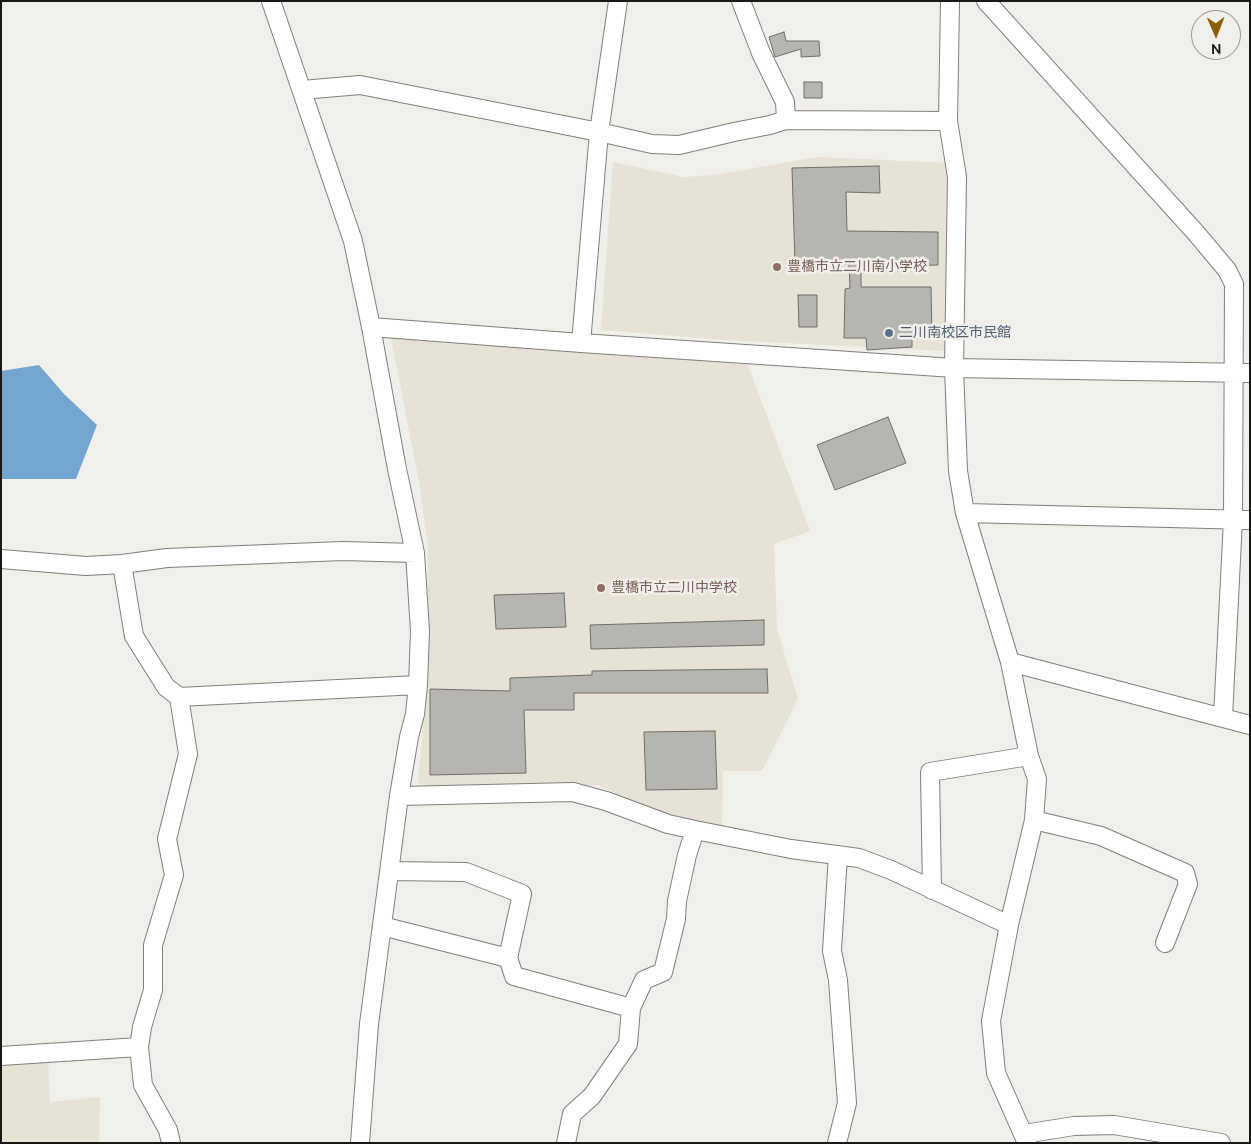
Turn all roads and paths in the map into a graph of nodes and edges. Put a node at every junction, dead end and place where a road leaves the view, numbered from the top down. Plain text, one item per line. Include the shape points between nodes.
1 (270, 1) edge
2 (618, 1) edge
3 (741, 1) edge
4 (950, 1) edge
5 (986, 1) edge
6 (302, 90) junction
7 (786, 120) junction
8 (948, 122) junction
9 (600, 132) junction
10 (371, 326) junction
11 (581, 343) junction
12 (954, 368) junction
13 (1242, 373) edge
14 (965, 513) junction
15 (1242, 520) edge
16 (415, 553) junction
17 (1, 559) edge
18 (122, 564) junction
19 (1010, 662) junction
20 (418, 685) junction
21 (179, 697) junction
22 (1223, 717) junction
23 (1250, 725) edge
24 (1029, 756) junction
25 (399, 796) junction
26 (1034, 820) junction
27 (695, 830) junction
28 (838, 855) junction
29 (390, 871) junction
30 (932, 890) junction
31 (1009, 925) junction
32 (382, 926) junction
33 (1165, 943) dead end
34 (508, 958) junction
35 (631, 1008) junction
36 (139, 1047) junction
37 (1, 1056) edge
38 (1025, 1138) edge
39 (171, 1143) edge
40 (360, 1143) edge
41 (566, 1143) edge
42 (837, 1143) edge
43 (1221, 1143) edge

1 - 6 street
2 - 9 street
3 - 7 street via 785,102
4 - 8 street
5 - 13 street via 1196,232 1226,270 1234,284
6 - 9 street via 360,85
6 - 10 street via 353,241
7 - 8 street
7 - 9 street via 679,146 652,144
8 - 12 street via 956,177
9 - 11 street
10 - 11 street
10 - 16 street
11 - 12 street
12 - 13 street
12 - 14 street via 958,471
13 - 15 street
14 - 15 street
14 - 19 street
15 - 22 street
16 - 18 street via 343,551 167,558
16 - 20 street via 420,631
17 - 18 street via 86,566
18 - 21 street via 134,636 166,687
19 - 22 street
19 - 24 street
20 - 21 street
20 - 25 street
21 - 36 street via 188,754 167,839 174,875 153,945 153,990
22 - 23 street
24 - 26 street via 1037,779
24 - 30 street via 930,772
25 - 27 street via 573,792
25 - 29 street
26 - 31 street
26 - 33 street via 1101,836 1185,873 1188,884
27 - 28 street
27 - 35 street via 663,972 644,980
28 - 30 street via 859,858
28 - 42 street via 832,951 838,980 847,1103
29 - 32 street
29 - 34 street via 466,872 522,894
30 - 31 street
31 - 38 street via 991,1021 996,1073
32 - 34 street
32 - 40 street via 369,1024
34 - 35 street via 514,976
35 - 41 street via 628,1044 592,1096 572,1114
36 - 37 street
36 - 39 street via 143,1085 168,1130
38 - 43 street via 1074,1126 1114,1125

